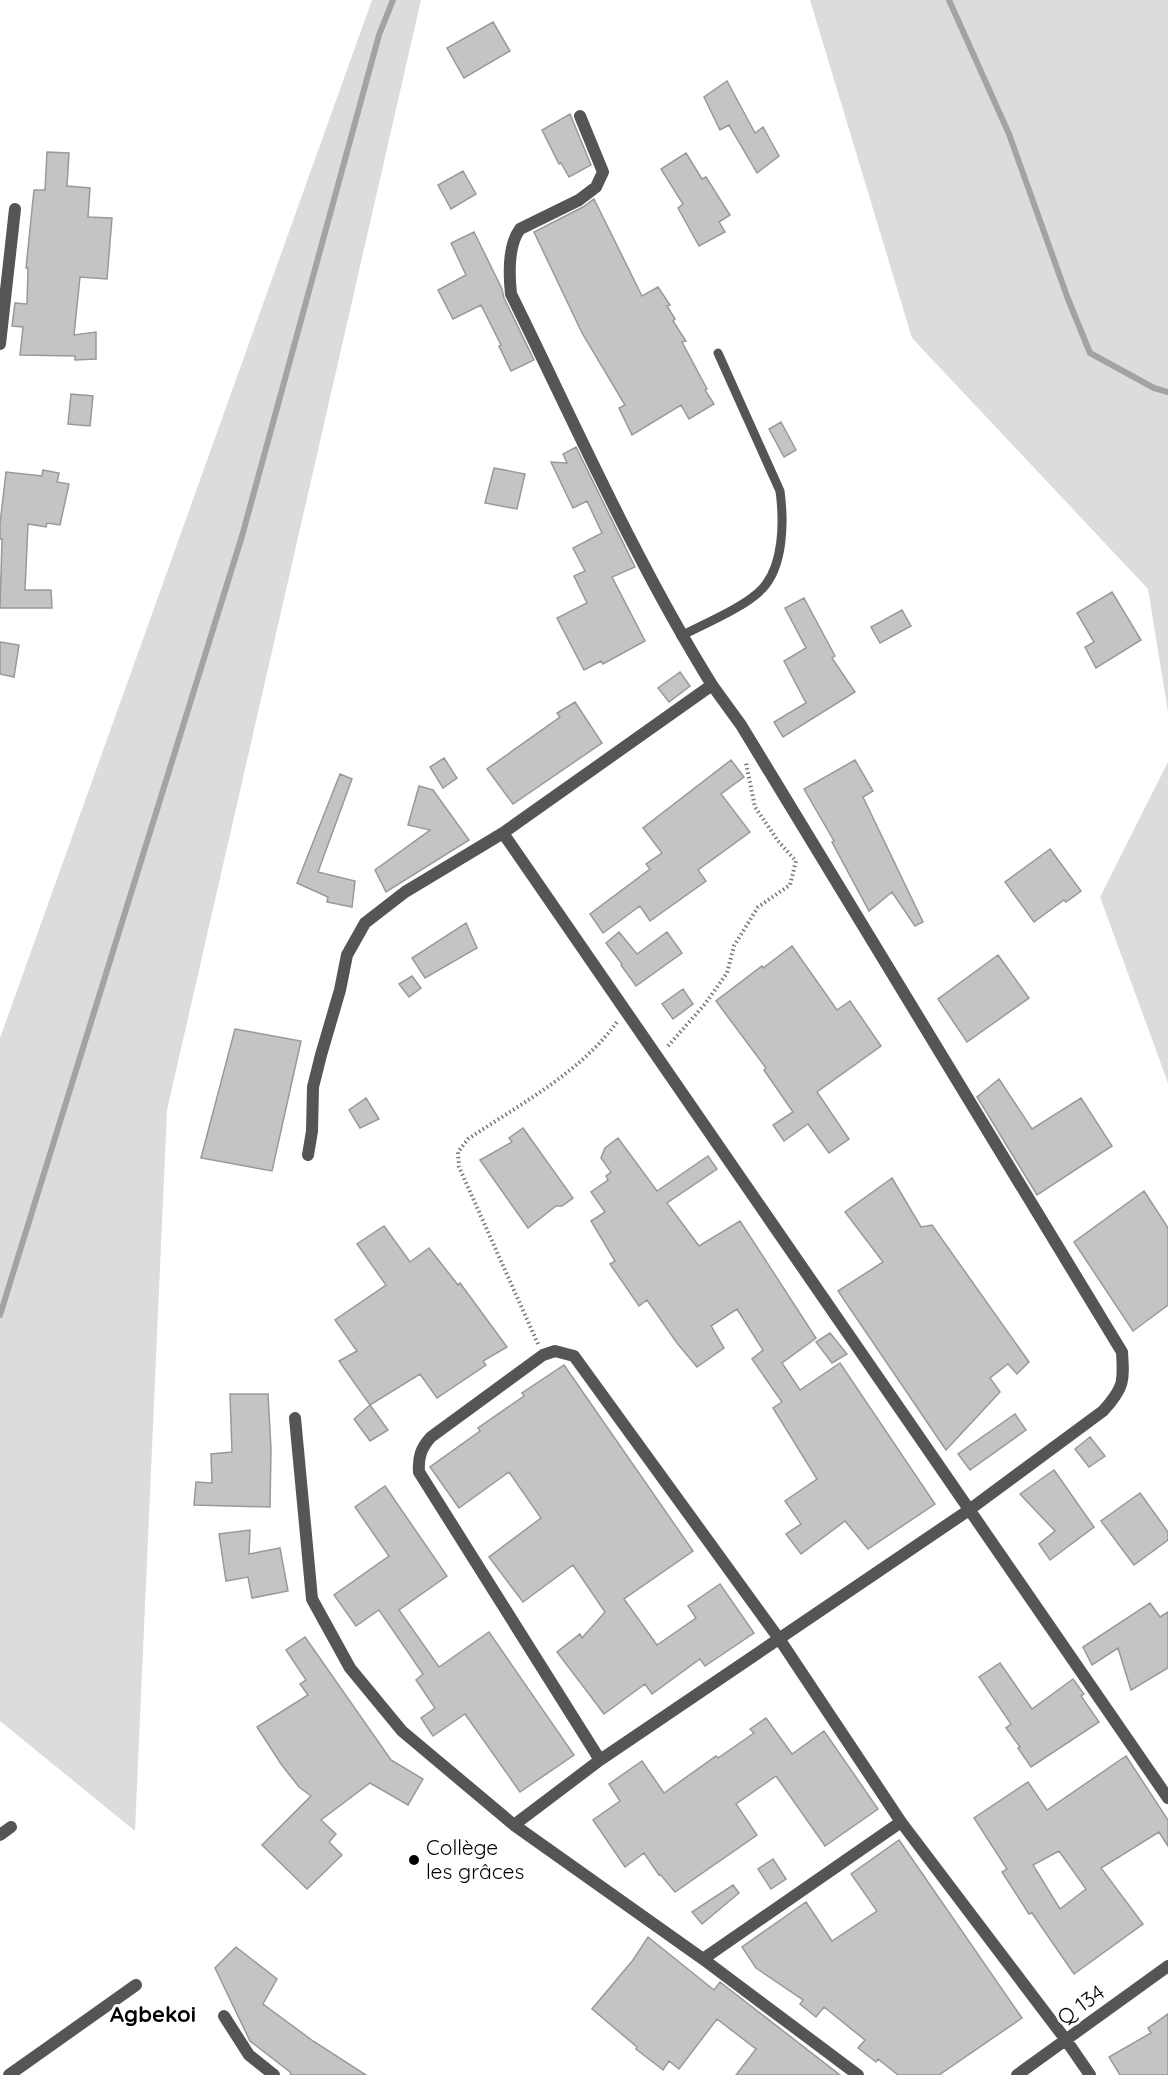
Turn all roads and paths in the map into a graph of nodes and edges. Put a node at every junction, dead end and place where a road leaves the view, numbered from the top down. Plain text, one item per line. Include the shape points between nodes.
1 (580, 116) dead end
2 (15, 209) dead end
3 (0, 344) edge
4 (718, 353) dead end
5 (681, 636) junction
6 (712, 686) junction
7 (753, 744) junction
8 (503, 833) junction
9 (626, 1011) junction
10 (657, 1057) junction
11 (308, 1155) dead end
12 (543, 1355) junction
13 (295, 1418) dead end
14 (969, 1510) junction
15 (780, 1640) junction
16 (600, 1760) junction
17 (1168, 1798) edge
18 (901, 1822) junction
19 (514, 1825) junction
20 (11, 1827) dead end
21 (0, 1835) edge
22 (703, 1959) junction
23 (1168, 1966) edge
24 (136, 1985) dead end
25 (224, 2016) dead end
26 (1066, 2040) junction
27 (9, 2075) edge
28 (274, 2075) edge
29 (858, 2075) edge
30 (1017, 2075) edge
31 (1090, 2075) edge

1 - 5 street via 603,172 596,187 579,200 520,229 514,237 512,294
2 - 3 street
4 - 5 lane via 780,491 782,539 763,588
5 - 6 street
6 - 7 street
6 - 8 street
7 - 10 path via 745,761 755,807 796,861 790,885 758,907 734,946 727,973
7 - 14 street via 1122,1352 1124,1376 1118,1395 1103,1411
8 - 9 street
8 - 11 street via 405,892 365,923 347,955 321,1054 313,1087
9 - 10 street
9 - 12 path via 581,1063 468,1139 458,1152 459,1167
10 - 14 street
12 - 15 street via 555,1352 574,1356
12 - 16 street via 431,1437 422,1447 419,1472
13 - 19 street via 312,1599 350,1668 402,1731
14 - 15 street
14 - 17 street
15 - 16 street
15 - 18 street
16 - 19 street
18 - 22 street
18 - 26 street
19 - 22 street
20 - 21 street
22 - 29 street
23 - 26 street, Q 134
24 - 27 street
25 - 28 street via 249,2055
26 - 30 street, Q 134
26 - 31 street

